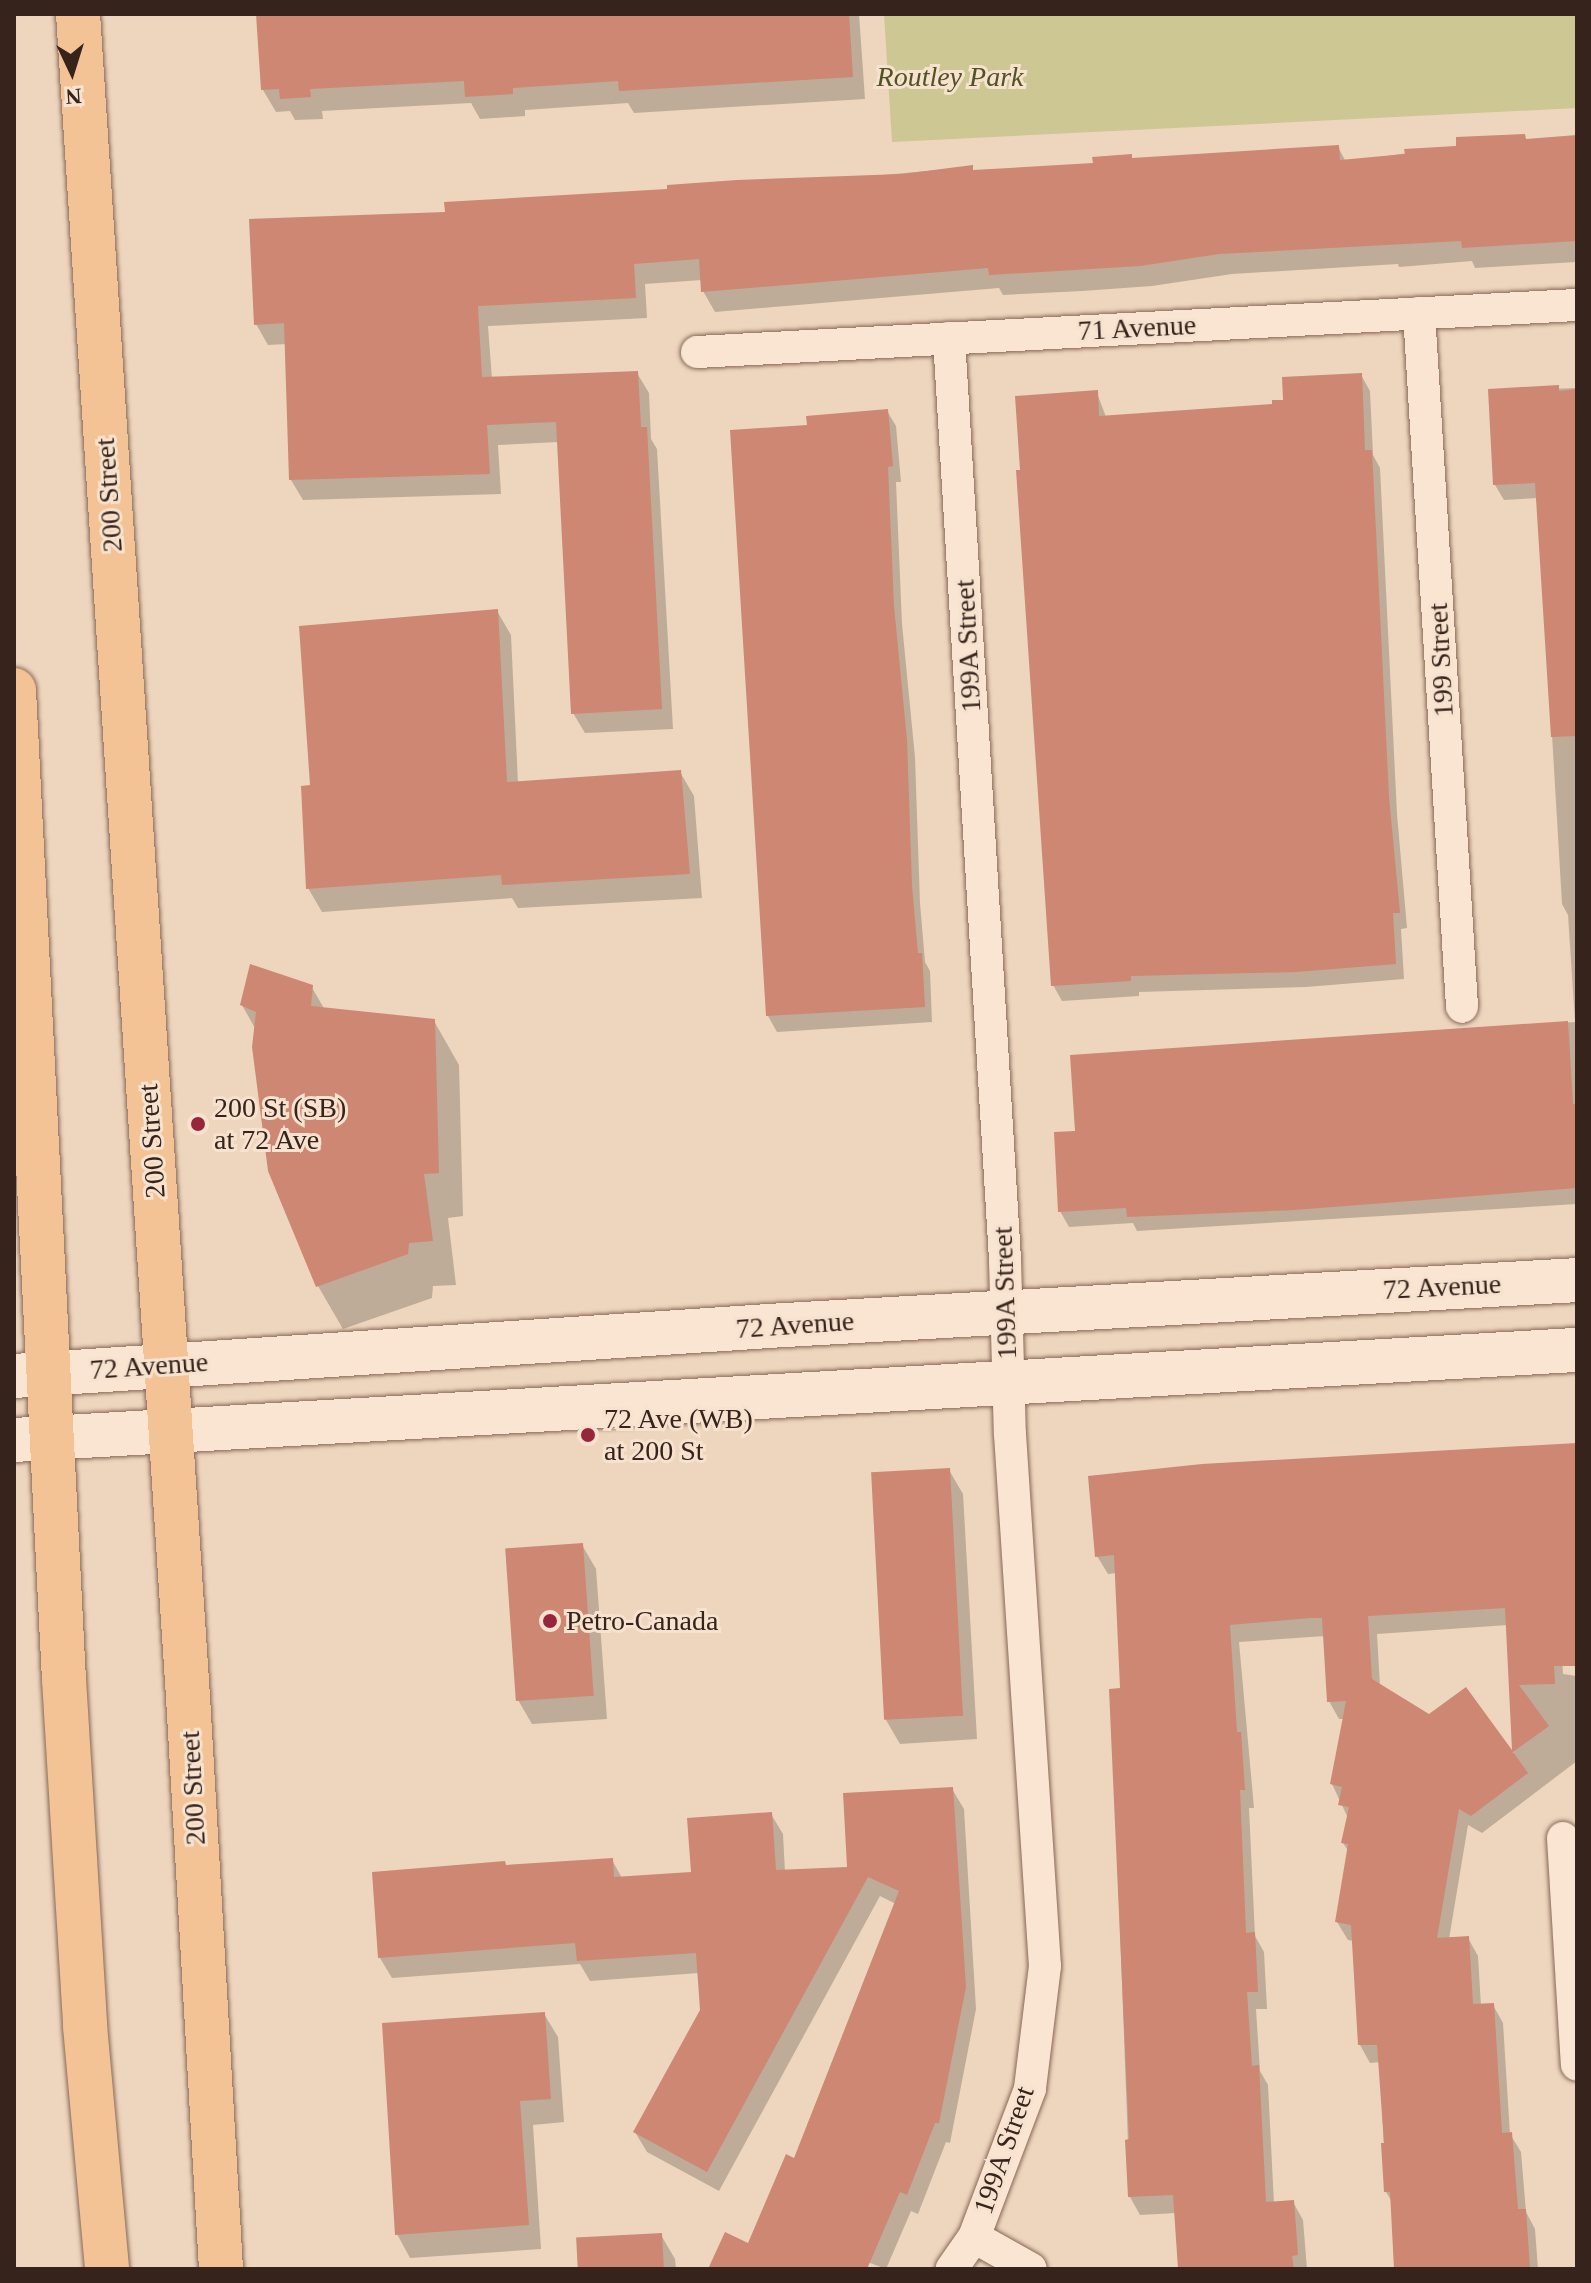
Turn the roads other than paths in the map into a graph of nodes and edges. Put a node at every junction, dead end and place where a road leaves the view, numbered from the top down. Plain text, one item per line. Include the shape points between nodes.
1 (78, 14) edge
2 (1577, 305) edge
3 (1419, 313) junction
4 (949, 338) junction
5 (697, 352) dead end
6 (14, 690) edge
7 (1462, 1007) dead end
8 (1577, 1280) edge
9 (1008, 1312) junction
10 (1577, 1350) edge
11 (166, 1365) junction
12 (32, 1374) edge
13 (1008, 1382) junction
14 (171, 1429) junction
15 (34, 1438) edge
16 (1563, 1838) dead end
17 (1577, 2065) edge
18 (974, 2237) junction
19 (107, 2269) edge
20 (221, 2269) edge
21 (952, 2269) edge
22 (1031, 2269) edge

1 - 11 main road, 200 Street
2 - 3 street, 71 Avenue
3 - 4 street, 71 Avenue
3 - 7 street, 199 Street
4 - 5 street, 71 Avenue
4 - 9 street, 199A Street
6 - 12 main road
8 - 9 main road, 72 Avenue
9 - 11 main road, 72 Avenue
9 - 13 street, 199A Street
10 - 13 main road
11 - 12 main road, 72 Avenue
11 - 14 main road, 200 Street
12 - 15 main road
13 - 14 main road
13 - 18 street, 199A Street via 1045,1966 1030,2089
14 - 15 main road
14 - 20 main road, 200 Street
15 - 19 main road
16 - 17 street
18 - 21 street, 199A Street
18 - 22 street, 199A Street

